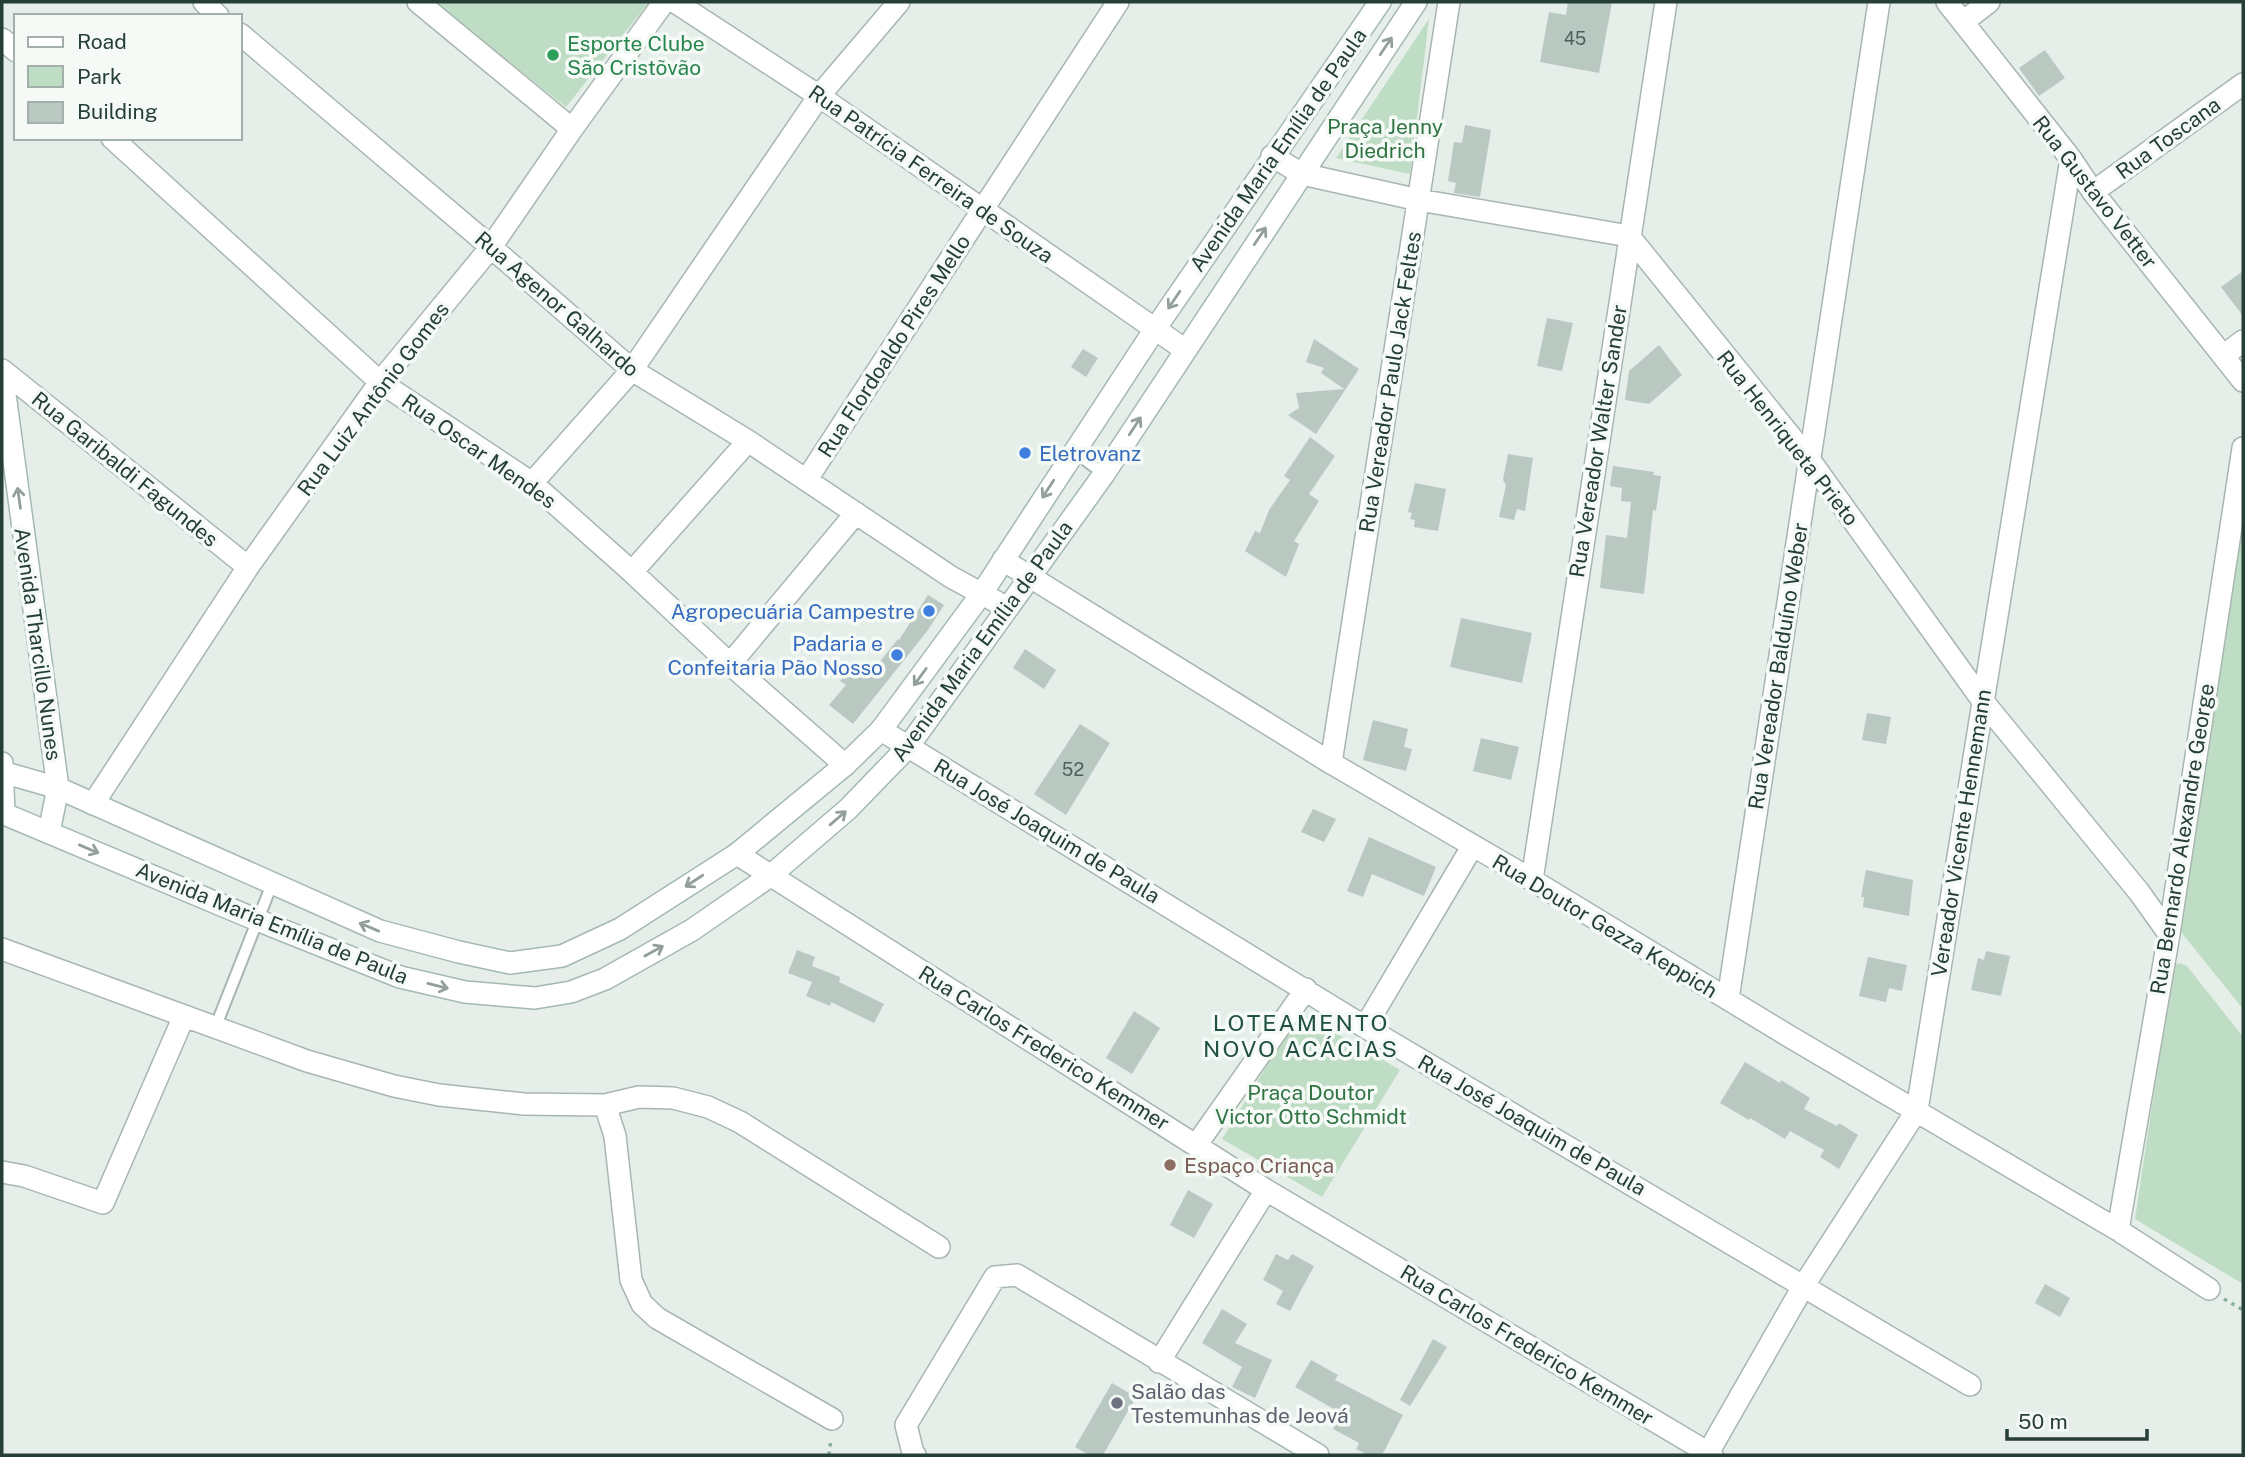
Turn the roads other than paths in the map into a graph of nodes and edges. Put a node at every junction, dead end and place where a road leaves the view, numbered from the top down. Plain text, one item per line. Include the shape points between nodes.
1 (418, 2) edge
2 (664, 2) edge
3 (675, 2) edge
4 (899, 2) edge
5 (1118, 2) edge
6 (1380, 2) edge
7 (1416, 2) edge
8 (1449, 2) edge
9 (1665, 2) edge
10 (1880, 2) edge
11 (1947, 2) edge
12 (1989, 2) edge
13 (1963, 22) junction
14 (242, 36) edge
15 (2243, 84) edge
16 (819, 96) junction
17 (572, 129) junction
18 (114, 140) edge
19 (1272, 156) junction
20 (2071, 159) junction
21 (1301, 174) junction
22 (2093, 192) junction
23 (1419, 200) junction
24 (983, 211) junction
25 (1629, 236) junction
26 (491, 247) junction
27 (1155, 329) junction
28 (2243, 341) edge
29 (1184, 349) junction
30 (2223, 356) junction
31 (632, 370) junction
32 (2, 371) edge
33 (380, 382) junction
34 (2243, 382) edge
35 (748, 440) junction
36 (2243, 448) edge
37 (1073, 451) junction
38 (1809, 459) junction
39 (1104, 474) junction
40 (807, 479) junction
41 (532, 482) junction
42 (856, 513) junction
43 (1003, 560) junction
44 (248, 567) junction
45 (632, 572) junction
46 (1030, 578) junction
47 (982, 593) junction
48 (1006, 607) junction
49 (730, 664) junction
50 (1982, 700) junction
51 (881, 730) junction
52 (908, 747) junction
53 (2, 763) edge
54 (1331, 763) junction
55 (845, 765) junction
56 (2, 772) edge
57 (58, 788) junction
58 (93, 804) junction
59 (3, 813) edge
60 (50, 832) junction
61 (1472, 847) junction
62 (737, 854) junction
63 (770, 876) junction
64 (1532, 880) junction
65 (272, 884) junction
66 (257, 920) junction
67 (2169, 934) junction
68 (2, 949) edge
69 (1306, 989) junction
70 (1728, 999) junction
71 (184, 1016) junction
72 (1365, 1027) junction
73 (215, 1028) junction
74 (605, 1105) junction
75 (1917, 1110) junction
76 (1197, 1144) junction
77 (2, 1172) edge
78 (1266, 1190) junction
79 (2118, 1230) junction
80 (939, 1247) dead end
81 (1804, 1285) junction
82 (2208, 1289) dead end
83 (1160, 1362) junction
84 (1970, 1385) dead end
85 (832, 1419) dead end
86 (1710, 1454) edge
87 (915, 1455) edge
88 (1318, 1455) edge

1 - 17 street
2 - 17 street, Rua Luiz Antônio Gomes
3 - 16 street, Rua Patrícia Ferreira de Souza
4 - 16 street
5 - 24 street, Rua Flordoaldo Pires Mello
6 - 19 street, Avenida Maria Emília de Paula
21 -> 7 street, Avenida Maria Emília de Paula
8 - 23 street, Rua Vereador Paulo Jack Feltes
9 - 25 street, Rua Vereador Walter Sander
10 - 38 street, Rua Vereador Balduíno Weber
11 - 13 street, Rua Gustavo Vetter
12 - 13 street
13 - 20 street, Rua Gustavo Vetter
14 - 26 street, Rua Agenor Galhardo
15 - 22 street, Rua Toscana
16 - 24 street, Rua Patrícia Ferreira de Souza
16 - 31 street
17 - 26 street, Rua Luiz Antônio Gomes
18 - 33 street, Rua Oscar Mendes
19 - 21 street
19 -> 27 street, Avenida Maria Emília de Paula
20 - 22 street, Rua Gustavo Vetter
20 - 50 street, Vereador Vicente Hennemann
21 - 23 street
29 -> 21 street, Avenida Maria Emília de Paula
22 - 30 street, Rua Gustavo Vetter
23 - 25 street
23 - 54 street, Rua Vereador Paulo Jack Feltes
24 - 27 street, Rua Patrícia Ferreira de Souza
24 - 40 street, Rua Flordoaldo Pires Mello
25 - 38 street, Rua Henriqueta Prieto
25 - 64 street, Rua Vereador Walter Sander
26 - 31 street, Rua Agenor Galhardo
26 - 33 street, Rua Luiz Antônio Gomes
27 - 29 street, Rua Patrícia Ferreira de Souza
27 - 37 street, Avenida Maria Emília de Paula
28 - 30 street
39 -> 29 street, Avenida Maria Emília de Paula
30 - 34 street, Rua Gustavo Vetter
31 - 35 street, Rua Agenor Galhardo
31 - 41 street
32 - 44 street, Rua Garibaldi Fagundes
57 -> 32 street, Avenida Tharcillo Nunes
33 - 41 street, Rua Oscar Mendes
33 - 44 street, Rua Luiz Antônio Gomes
35 - 40 street, Rua Agenor Galhardo
35 - 45 street
36 - 67 street, Rua Bernardo Alexandre George
37 - 39 lane
37 -> 43 street, Avenida Maria Emília de Paula
38 - 50 street, Rua Henriqueta Prieto
38 - 70 street, Rua Vereador Balduíno Weber
39 - 46 street, Avenida Maria Emília de Paula
40 - 42 street, Rua Agenor Galhardo
41 - 45 street, Rua Oscar Mendes
42 - 47 street, Rua Agenor Galhardo
42 - 49 street
43 - 46 street, Rua Doutor Gezza Keppich
43 - 47 street, Avenida Maria Emília de Paula
44 - 58 street, Rua Luiz Antônio Gomes
45 - 49 street, Rua Oscar Mendes
46 - 48 street, Avenida Maria Emília de Paula
46 - 54 street, Rua Doutor Gezza Keppich
47 - 48 street, Rua Agenor Galhardo
47 -> 51 street, Avenida Maria Emília de Paula
48 - 52 street, Avenida Maria Emília de Paula
49 - 55 street, Rua Oscar Mendes
50 - 67 street, Rua Henriqueta Prieto
50 - 75 street, Vereador Vicente Hennemann
51 - 52 street, Rua José Joaquim de Paula
51 - 55 street, Avenida Maria Emília de Paula
63 -> 52 street, Avenida Maria Emília de Paula via 848,810
52 - 69 street, Rua José Joaquim de Paula
53 - 56 street
54 - 61 street, Rua Doutor Gezza Keppich
55 - 62 street, Avenida Maria Emília de Paula
56 - 57 street, Avenida Maria Emília de Paula
56 - 59 street
57 - 58 street, Avenida Maria Emília de Paula
57 - 60 street, Avenida Tharcillo Nunes
58 - 65 street, Avenida Maria Emília de Paula
59 - 60 street, Avenida Maria Emília de Paula
60 -> 66 street, Avenida Maria Emília de Paula
61 - 64 street, Rua Doutor Gezza Keppich
61 - 72 street
62 - 63 street, Rua Carlos Frederico Kemmer
62 -> 65 street, Avenida Maria Emília de Paula via 620,929 562,956 510,963 380,931
66 -> 63 street, Avenida Maria Emília de Paula via 400,977 465,992 535,998 572,992 605,979 692,930
63 - 76 street, Rua Carlos Frederico Kemmer
64 - 70 street, Rua Doutor Gezza Keppich
65 - 66 lane
66 - 73 lane
67 - 79 street, Rua Bernardo Alexandre George
68 - 71 street
69 - 72 street, Rua José Joaquim de Paula
69 - 76 street
70 - 75 street, Rua Doutor Gezza Keppich
71 - 73 street
71 - 77 street via 103,1203
72 - 81 street, Rua José Joaquim de Paula
73 - 74 street via 350,1075 439,1095 524,1104
74 - 80 street via 639,1097 673,1098 708,1107 740,1122
74 - 85 street via 615,1136 631,1280 642,1304 657,1318
75 - 79 street, Rua Doutor Gezza Keppich
75 - 81 street, Vereador Vicente Hennemann
76 - 78 street, Rua Carlos Frederico Kemmer
78 - 83 street
78 - 86 street, Rua Carlos Frederico Kemmer
79 - 82 street, Rua Doutor Gezza Keppich
81 - 84 street, Rua José Joaquim de Paula
81 - 86 street, Vereador Vicente Hennemann
83 - 87 street via 1017,1275 995,1277 905,1425
83 - 88 street

